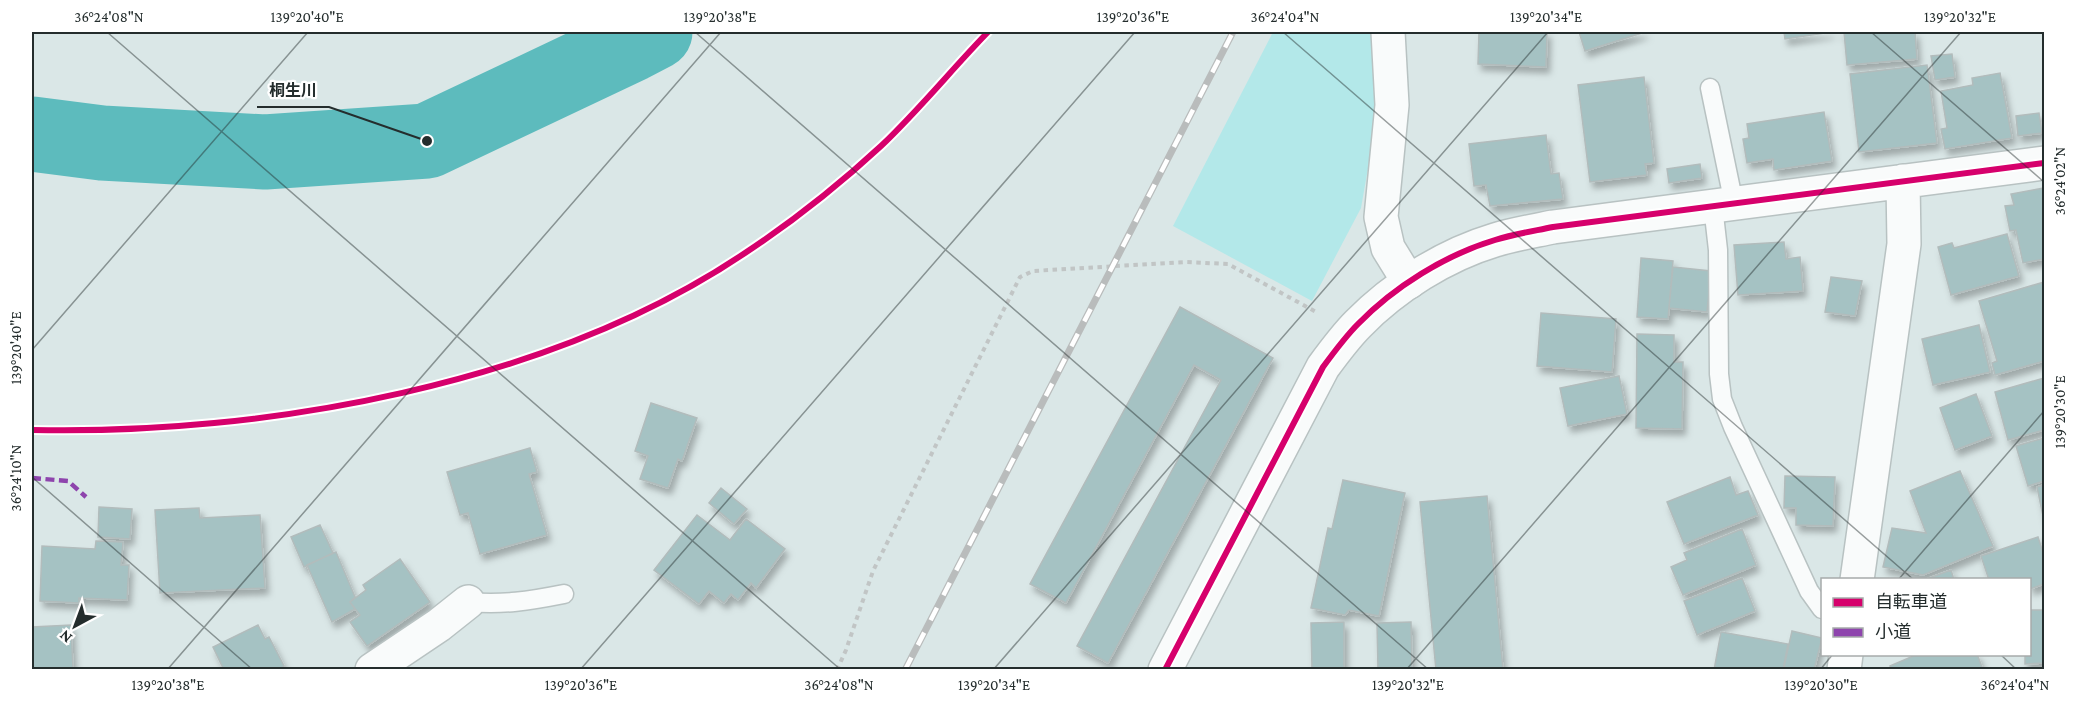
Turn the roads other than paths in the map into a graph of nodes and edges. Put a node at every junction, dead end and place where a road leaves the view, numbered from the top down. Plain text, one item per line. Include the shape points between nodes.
1 (1388, 32) edge
2 (1710, 88) dead end
3 (2044, 163) edge
4 (1903, 181) junction
5 (1724, 205) junction
6 (1409, 282) junction
7 (1857, 578) edge
8 (564, 594) dead end
9 (468, 602) joint
10 (1821, 608) edge
11 (372, 669) edge
12 (1165, 669) edge

1 - 6 street via 1392,105 1381,216 1388,248
2 - 5 lane via 1730,174
3 - 4 street
4 - 5 street
4 - 7 street via 1904,244
5 - 6 street via 1553,227 1494,240
5 - 10 lane via 1718,250 1722,399 1809,591
6 - 12 street via 1357,324 1323,367
8 - 9 lane via 526,602
9 - 11 street

